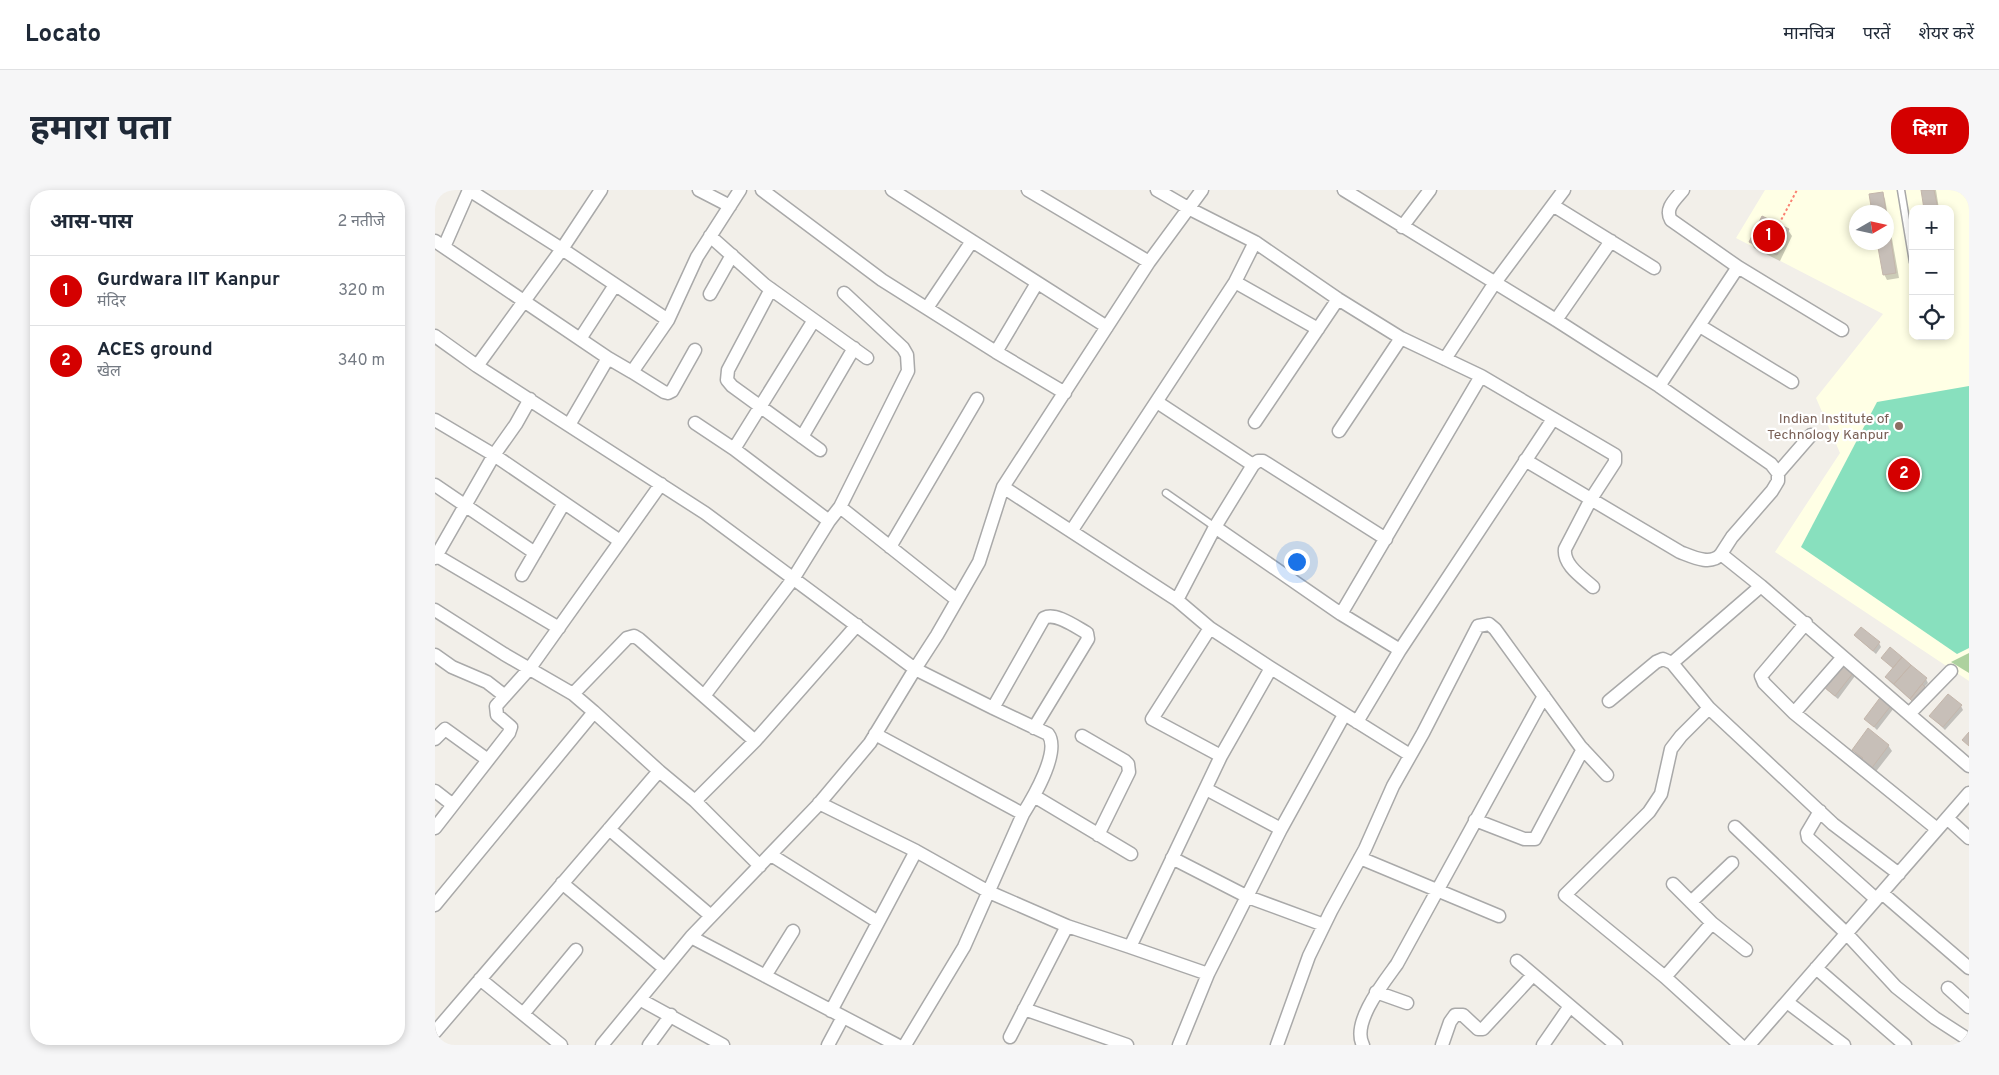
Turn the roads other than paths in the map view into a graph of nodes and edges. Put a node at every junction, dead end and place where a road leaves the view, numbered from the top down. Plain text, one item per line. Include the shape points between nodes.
1 (469, 190) edge
2 (699, 190) edge
3 (740, 190) edge
4 (762, 190) edge
5 (892, 190) edge
6 (1028, 190) edge
7 (1157, 190) edge
8 (1202, 190) edge
9 (1344, 190) edge
10 (1430, 190) edge
11 (1564, 190) edge
12 (1683, 190) edge
13 (1901, 190) edge
14 (599, 191) edge
15 (729, 206) junction
16 (1554, 206) junction
17 (1187, 208) junction
18 (1402, 226) junction
19 (711, 236) junction
20 (972, 241) junction
21 (1611, 241) junction
22 (1255, 242) junction
23 (440, 244) edge
24 (562, 249) junction
25 (1911, 250) edge
26 (732, 255) junction
27 (1149, 262) junction
28 (1655, 268) dead end
29 (1737, 268) junction
30 (1235, 282) junction
31 (1037, 283) junction
32 (1494, 284) junction
33 (615, 285) junction
34 (771, 289) junction
35 (710, 294) dead end
36 (844, 294) dead end
37 (1338, 299) junction
38 (525, 302) junction
39 (927, 308) junction
40 (668, 320) junction
41 (814, 320) junction
42 (1556, 320) junction
43 (1700, 326) junction
44 (1107, 327) junction
45 (1317, 329) junction
46 (1843, 330) dead end
47 (435, 336) edge
48 (1401, 338) junction
49 (580, 339) junction
50 (854, 348) junction
51 (695, 350) dead end
52 (995, 352) junction
53 (608, 358) junction
54 (867, 358) dead end
55 (1445, 359) junction
56 (477, 366) junction
57 (632, 372) junction
58 (1481, 376) junction
59 (1792, 382) dead end
60 (1659, 386) junction
61 (1065, 394) junction
62 (530, 399) junction
63 (977, 399) dead end
64 (1157, 402) junction
65 (759, 407) junction
66 (1553, 419) junction
67 (435, 420) edge
68 (1255, 422) dead end
69 (695, 423) dead end
70 (569, 425) junction
71 (1339, 432) dead end
72 (1811, 434) dead end
73 (802, 437) junction
74 (734, 449) junction
75 (820, 450) dead end
76 (495, 455) junction
77 (1525, 460) junction
78 (1253, 465) junction
79 (1778, 474) junction
80 (661, 484) junction
81 (435, 485) edge
82 (1003, 487) junction
83 (1165, 493) dead end
84 (1591, 499) junction
85 (564, 503) junction
86 (466, 506) junction
87 (840, 507) junction
88 (829, 521) junction
89 (1215, 527) junction
90 (1072, 530) junction
91 (1386, 539) junction
92 (620, 541) junction
93 (890, 547) junction
94 (535, 553) junction
95 (1721, 554) junction
96 (436, 557) edge
97 (522, 575) dead end
98 (793, 579) junction
99 (1761, 586) junction
100 (1593, 587) dead end
101 (957, 600) junction
102 (1177, 600) junction
103 (435, 610) edge
104 (1341, 614) junction
105 (1805, 623) junction
106 (857, 625) junction
107 (559, 628) junction
108 (1210, 628) junction
109 (1400, 650) junction
110 (435, 655) edge
111 (1843, 657) junction
112 (1672, 663) junction
113 (530, 668) junction
114 (1271, 668) junction
115 (915, 669) junction
116 (1951, 671) dead end
117 (573, 694) junction
118 (505, 696) junction
119 (704, 696) junction
120 (1544, 696) junction
121 (1609, 701) dead end
122 (993, 708) junction
123 (1709, 708) junction
124 (594, 712) junction
125 (1794, 713) junction
126 (1909, 714) junction
127 (1344, 715) junction
128 (1357, 722) junction
129 (440, 725) edge
130 (1034, 728) junction
131 (875, 734) junction
132 (1082, 736) dead end
133 (435, 739) edge
134 (755, 741) junction
135 (1583, 749) junction
136 (1410, 755) junction
137 (1221, 756) junction
138 (488, 760) junction
139 (1969, 765) edge
140 (659, 771) junction
141 (1607, 775) dead end
142 (1206, 789) junction
143 (435, 791) edge
144 (1969, 793) edge
145 (1034, 796) junction
146 (695, 801) junction
147 (819, 803) junction
148 (453, 805) junction
149 (1820, 812) junction
150 (1023, 814) junction
151 (1947, 818) junction
152 (1475, 820) junction
153 (1735, 827) dead end
154 (435, 828) edge
155 (609, 829) junction
156 (1281, 829) junction
157 (1937, 830) junction
158 (1098, 835) junction
159 (1969, 838) edge
160 (916, 851) junction
161 (1131, 854) dead end
162 (771, 855) junction
163 (1172, 858) junction
164 (1361, 858) junction
165 (1732, 863) dead end
166 (760, 866) junction
167 (1899, 874) junction
168 (562, 883) junction
169 (1673, 884) dead end
170 (1437, 891) junction
171 (989, 892) junction
172 (1248, 896) junction
173 (1879, 896) junction
174 (1691, 902) junction
175 (435, 905) edge
176 (711, 916) junction
177 (1499, 916) dead end
178 (878, 922) junction
179 (1712, 923) junction
180 (1324, 925) junction
181 (1067, 926) junction
182 (793, 931) dead end
183 (1846, 933) junction
184 (691, 937) junction
185 (1130, 947) junction
186 (576, 950) dead end
187 (1747, 950) dead end
188 (1517, 961) dead end
189 (664, 968) junction
190 (1816, 968) junction
191 (1969, 968) edge
192 (1208, 974) junction
193 (1533, 975) junction
194 (765, 976) junction
195 (1665, 977) junction
196 (480, 979) junction
197 (1948, 988) dead end
198 (1376, 992) junction
199 (641, 1000) junction
200 (1787, 1002) junction
201 (1407, 1004) dead end
202 (1570, 1006) junction
203 (1969, 1007) edge
204 (1024, 1009) junction
205 (523, 1014) junction
206 (837, 1014) junction
207 (671, 1015) junction
208 (435, 1032) edge
209 (1009, 1037) dead end
210 (1969, 1040) edge
211 (720, 1044) edge
212 (561, 1045) edge
213 (602, 1045) edge
214 (649, 1045) edge
215 (828, 1045) edge
216 (897, 1045) edge
217 (905, 1045) edge
218 (1127, 1045) edge
219 (1179, 1045) edge
220 (1277, 1045) edge
221 (1363, 1045) edge
222 (1443, 1045) edge
223 (1543, 1045) edge
224 (1616, 1045) edge
225 (1740, 1045) edge
226 (1749, 1045) edge
227 (1844, 1045) edge
228 (1905, 1045) edge

1 - 23 street
1 - 24 street
2 - 15 street
3 - 15 street
4 - 39 street via 882,280
5 - 20 street
6 - 27 street
7 - 17 street
8 - 17 street
9 - 18 street
10 - 18 street
11 - 16 street
12 - 29 street via 1670,206 1671,220
13 - 25 lane
14 - 24 street
15 - 19 street
16 - 21 street
16 - 32 street
17 - 22 street
17 - 27 street
18 - 32 street
19 - 26 street
19 - 40 street via 697,257
20 - 31 street
20 - 39 street
21 - 28 street
21 - 42 street
22 - 30 street
22 - 37 street
23 - 38 street
24 - 33 street
24 - 38 street
26 - 34 street
26 - 35 street
27 - 44 street
29 - 43 street
29 - 46 street
30 - 45 street
30 - 64 street
31 - 44 street
31 - 52 street
32 - 42 street
32 - 55 street
33 - 40 street
33 - 49 street
34 - 41 street
34 - 65 street via 726,374 729,384
36 - 87 street via 903,348 909,367 907,377
37 - 45 street
37 - 48 street
38 - 49 street
38 - 56 street
39 - 52 street
40 - 57 street
41 - 50 street
41 - 65 street
42 - 60 street
43 - 59 street
43 - 60 street
44 - 61 street
45 - 68 street
47 - 56 street
48 - 55 street
48 - 71 street
49 - 53 street
50 - 54 street
50 - 73 street
51 - 57 street via 668,393
52 - 61 street
53 - 57 street
53 - 70 street
55 - 58 street
56 - 62 street
58 - 66 street
58 - 91 street
60 - 79 street via 1771,464
61 - 82 street
62 - 70 street
62 - 76 street
63 - 93 street
64 - 78 street
64 - 90 street
65 - 73 street
65 - 74 street
66 - 77 street
66 - 84 street via 1615,456 1615,462
67 - 76 street
69 - 74 street
70 - 80 street
72 - 79 street
73 - 75 street
74 - 88 street
76 - 85 street
76 - 86 street
77 - 84 street
77 - 109 street
78 - 89 street
78 - 91 street via 1258,461 1268,463
79 - 95 street via 1772,491 1732,536
80 - 92 street
80 - 98 street
81 - 86 street
82 - 90 street
82 - 101 street via 979,562
83 - 89 lane
84 - 95 street via 1680,552 1709,560 1717,559
84 - 100 street via 1565,549 1565,555 1570,565
85 - 92 street
85 - 94 street
86 - 94 street
86 - 96 street
87 - 88 street
87 - 93 street
88 - 98 street
89 - 102 street
89 - 104 street
90 - 102 street
91 - 104 street
92 - 107 street
93 - 101 street
94 - 97 street
95 - 99 street
96 - 107 street
98 - 106 street
98 - 119 street
99 - 105 street
99 - 112 street
101 - 115 street
102 - 108 street
103 - 113 street
104 - 109 street
105 - 111 street
105 - 125 street via 1761,676
106 - 115 street
106 - 134 street
107 - 113 street
108 - 114 street
108 - 137 street via 1152,719
109 - 128 street
110 - 118 street via 452,667 487,682
111 - 125 street
111 - 126 street
112 - 121 street via 1663,659 1656,662
112 - 123 street
113 - 117 street
113 - 118 street
114 - 127 street
114 - 137 street
115 - 122 street
115 - 131 street
116 - 126 street
117 - 119 street via 627,638 634,636
117 - 124 street
118 - 138 street via 496,706 496,712 511,727
119 - 134 street
120 - 135 street
120 - 136 street via 1495,629 1489,624 1477,626
120 - 152 street
122 - 130 street
122 - 130 street via 1044,618 1056,617 1087,633 1088,639
123 - 149 street
123 - 195 street via 1671,750 1661,794 1649,812 1565,895
124 - 140 street
124 - 175 street
125 - 157 street
126 - 139 street
127 - 128 street
127 - 156 street
128 - 136 street
129 - 133 street
129 - 138 street
130 - 145 street via 1048,734 1053,746
131 - 147 street
131 - 150 street
132 - 158 street via 1125,761 1129,768
134 - 146 street
135 - 141 street
135 - 152 street via 1535,839 1525,839
136 - 164 street
137 - 142 street
138 - 148 street
140 - 146 street
140 - 155 street
142 - 156 street
142 - 163 street
143 - 148 street
144 - 151 street
145 - 150 street
145 - 158 street
146 - 166 street
147 - 160 street
147 - 162 street
148 - 154 street
149 - 167 street
149 - 173 street via 1807,832 1808,838
150 - 171 street
151 - 157 street
151 - 159 street
152 - 170 street
153 - 183 street
155 - 168 street
155 - 176 street
156 - 172 street
157 - 167 street
158 - 161 street
160 - 171 street
160 - 178 street
162 - 166 street
162 - 178 street
163 - 172 street
163 - 185 street
164 - 170 street
164 - 180 street
165 - 174 street
166 - 176 street
167 - 173 street
168 - 189 street
168 - 196 street
169 - 174 street
170 - 177 street
170 - 198 street via 1397,964
171 - 181 street
171 - 217 street via 964,947
172 - 180 street
172 - 192 street
173 - 183 street
173 - 191 street
174 - 179 street
176 - 184 street
178 - 206 street
179 - 187 street
179 - 195 street
180 - 220 street via 1309,956
181 - 185 street
181 - 204 street
182 - 194 street
183 - 190 street
183 - 210 street via 1896,987
184 - 189 street
184 - 194 street
185 - 192 street
186 - 205 street
188 - 193 street
189 - 199 street
190 - 200 street
190 - 228 street
192 - 219 street
193 - 202 street
193 - 222 street via 1483,1028 1478,1028 1463,1015 1455,1015
194 - 206 street
195 - 225 street
196 - 205 street
196 - 208 street
197 - 203 street
198 - 201 street
198 - 221 street via 1361,1026
199 - 207 street
199 - 213 street
200 - 226 street
200 - 227 street
202 - 223 street
202 - 224 street
204 - 209 street
204 - 218 street
205 - 212 street
206 - 215 street
206 - 216 street
207 - 211 street
207 - 214 street

